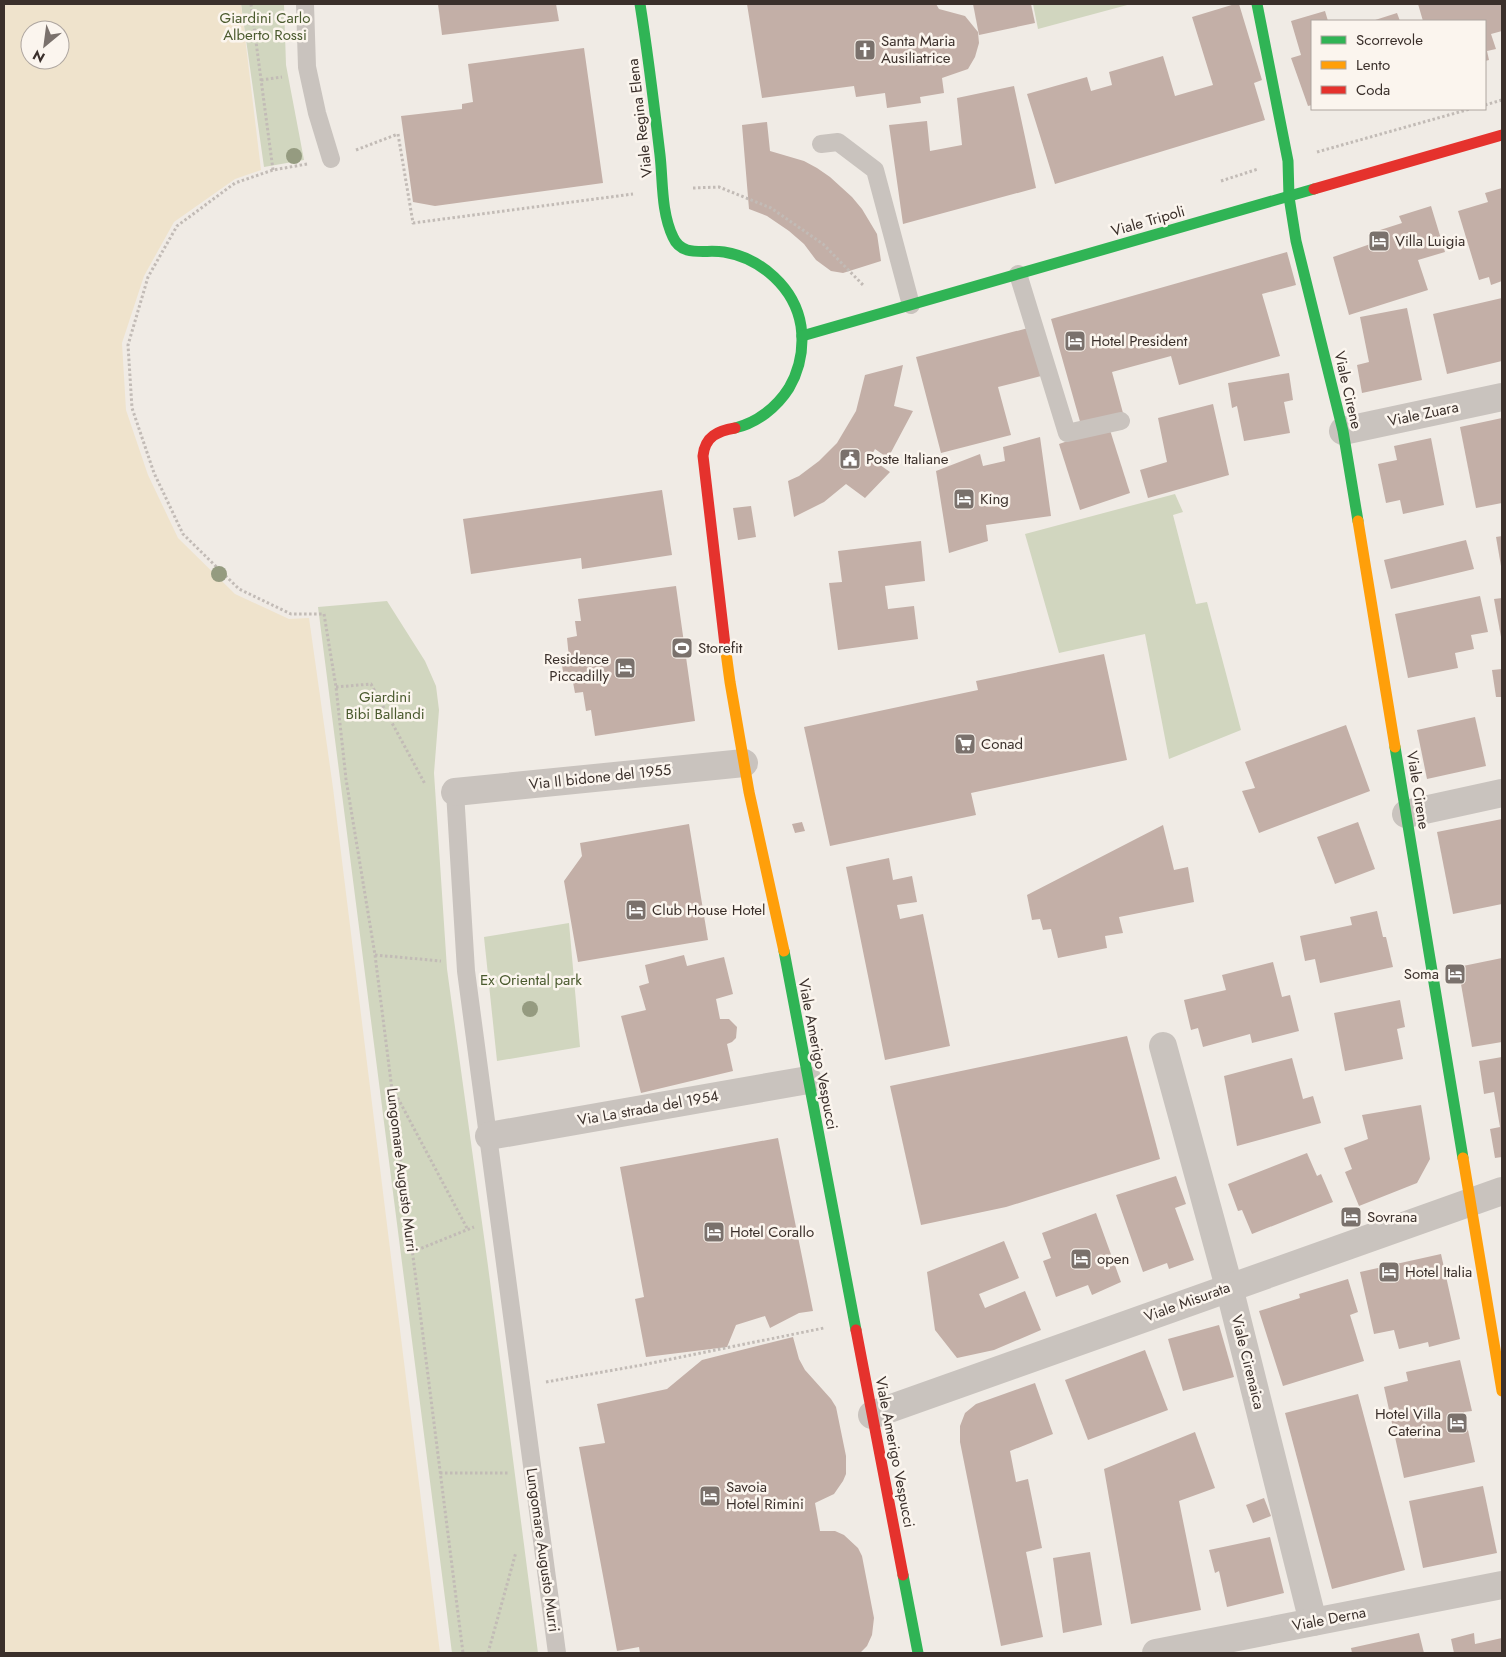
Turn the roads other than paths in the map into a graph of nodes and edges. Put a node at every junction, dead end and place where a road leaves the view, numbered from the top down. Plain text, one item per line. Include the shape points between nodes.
1 (305, 4) edge
2 (640, 4) edge
3 (1257, 4) edge
4 (1502, 135) edge
5 (821, 144) dead end
6 (322, 161) road end
7 (1289, 197) junction
8 (1018, 274) junction
9 (911, 306) junction
10 (802, 336) junction
11 (1502, 397) edge
12 (1122, 421) dead end
13 (1343, 431) junction
14 (744, 763) junction
15 (455, 792) joint
16 (1502, 793) edge
17 (1406, 814) junction
18 (1163, 1046) dead end
19 (808, 1080) junction
20 (489, 1136) junction
21 (1502, 1191) edge
22 (1471, 1201) junction
23 (1229, 1287) junction
24 (1502, 1391) edge
25 (872, 1415) junction
26 (1502, 1585) edge
27 (1313, 1622) junction
28 (557, 1653) edge
29 (918, 1653) edge
30 (1156, 1653) edge

1 - 6 lane via 307,67 317,113
2 - 10 street, Viale Regina Elena via 672,237 683,249 743,257 764,269 789,294 800,320
3 - 7 street, Viale Cirene via 1288,161
4 - 7 street, Viale Tripoli
5 - 9 lane via 838,142 875,170
7 - 8 street, Viale Tripoli
7 - 13 street, Viale Cirene via 1296,241
8 - 9 street, Viale Tripoli
8 - 12 lane via 1067,433
9 - 10 street, Viale Tripoli
10 - 14 street, Viale Amerigo Vespucci via 801,360 790,388 771,410 746,425 712,436 703,450 730,682
11 - 13 street, Viale Zuara
13 - 17 street, Viale Cirene
14 - 15 street, Via Il bidone del 1955
14 - 19 street, Viale Amerigo Vespucci
15 - 20 lane, Lungomare Augusto Murri via 466,971
16 - 17 street
17 - 22 street, Viale Cirene
18 - 23 street, Viale Cirenaica
19 - 20 street, Via La strada del 1954
19 - 25 street, Viale Amerigo Vespucci
20 - 28 lane, Lungomare Augusto Murri
21 - 22 street, Viale Misurata
22 - 23 street, Viale Misurata
22 - 24 street, Viale Cirene
23 - 25 street, Viale Misurata
23 - 27 street, Viale Cirenaica
25 - 29 street, Viale Amerigo Vespucci
26 - 27 street, Viale Derna
27 - 30 street, Viale Derna

